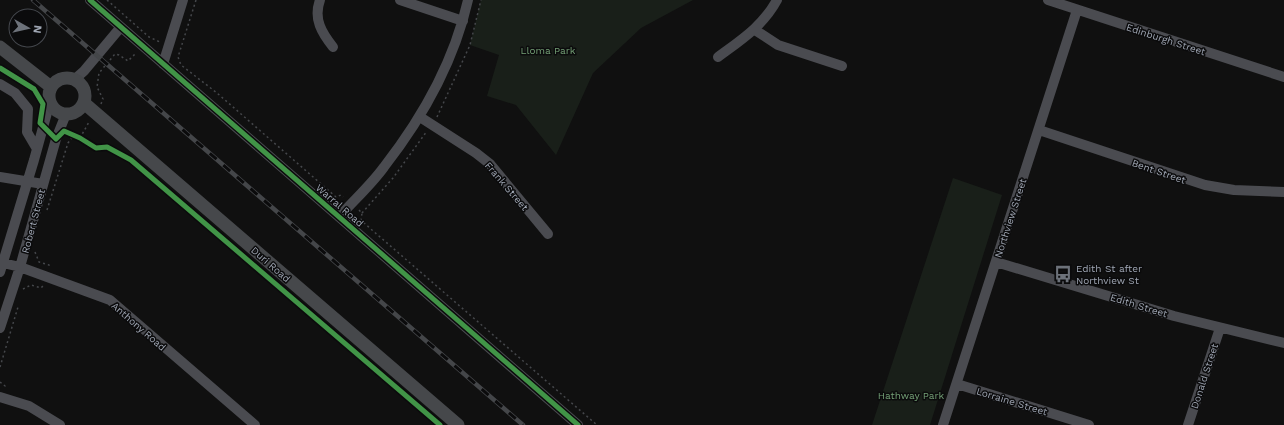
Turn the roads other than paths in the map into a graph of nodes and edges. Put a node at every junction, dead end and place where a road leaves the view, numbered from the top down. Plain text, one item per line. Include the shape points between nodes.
1 (90, 0) edge
2 (183, 0) edge
3 (320, 0) edge
4 (400, 0) edge
5 (468, 0) edge
6 (777, 0) edge
7 (1048, 0) edge
8 (1077, 10) junction
9 (463, 21) junction
10 (120, 28) junction
11 (755, 30) junction
12 (0, 47) edge
13 (333, 47) dead end
14 (718, 57) dead end
15 (163, 64) junction
16 (842, 66) dead end
17 (1284, 77) edge
18 (75, 79) junction
19 (0, 84) edge
20 (51, 87) junction
21 (50, 102) junction
22 (84, 104) junction
23 (66, 114) junction
24 (420, 117) junction
25 (1039, 130) junction
26 (37, 148) junction
27 (0, 177) edge
28 (28, 182) junction
29 (43, 184) junction
30 (1284, 192) edge
31 (339, 217) junction
32 (548, 234) dead end
33 (996, 262) junction
34 (20, 266) junction
35 (1, 267) edge
36 (3, 310) edge
37 (0, 328) edge
38 (1220, 328) junction
39 (1284, 343) edge
40 (957, 384) junction
41 (0, 397) edge
42 (60, 425) edge
43 (255, 425) edge
44 (458, 425) edge
45 (578, 425) edge
46 (943, 425) edge
47 (1089, 425) edge
48 (1188, 425) edge

1 - 10 street, Warral Road
2 - 15 street
3 - 13 street via 318,23
4 - 9 street
5 - 9 street
6 - 11 street via 770,13
7 - 8 street, Edinburgh Street
8 - 17 street, Edinburgh Street
8 - 25 street, Northview Street
9 - 24 street via 445,72
10 - 15 street, Warral Road
10 - 18 street
11 - 14 street
11 - 16 street via 778,45
12 - 20 main road
15 - 31 street, Warral Road
18 - 20 main road via 64,77
18 - 22 main road via 83,86
19 - 26 street via 15,93 28,109 27,132
20 - 21 main road
21 - 23 main road via 56,110
21 - 26 street, Robert Street
22 - 23 main road via 76,111
22 - 44 main road, Duri Road
23 - 29 street, Robert Street
24 - 31 street via 384,168
24 - 32 street, Frank Street via 490,164
25 - 30 street, Bent Street via 1205,185 1234,190
25 - 33 street, Northview Street
26 - 28 street, Robert Street
27 - 28 street
28 - 29 street
28 - 35 street, Robert Street
29 - 34 street, Robert Street
31 - 45 street, Warral Road
33 - 38 street, Edith Street
33 - 40 street, Northview Street
34 - 35 street, Anthony Road
34 - 36 street, Robert Street
34 - 43 street, Anthony Road via 110,300
36 - 37 street, Robert Street
38 - 39 street, Edith Street
38 - 48 street, Donald Street
40 - 46 street, Northview Street
40 - 47 street, Lorraine Street
41 - 42 street via 29,406

